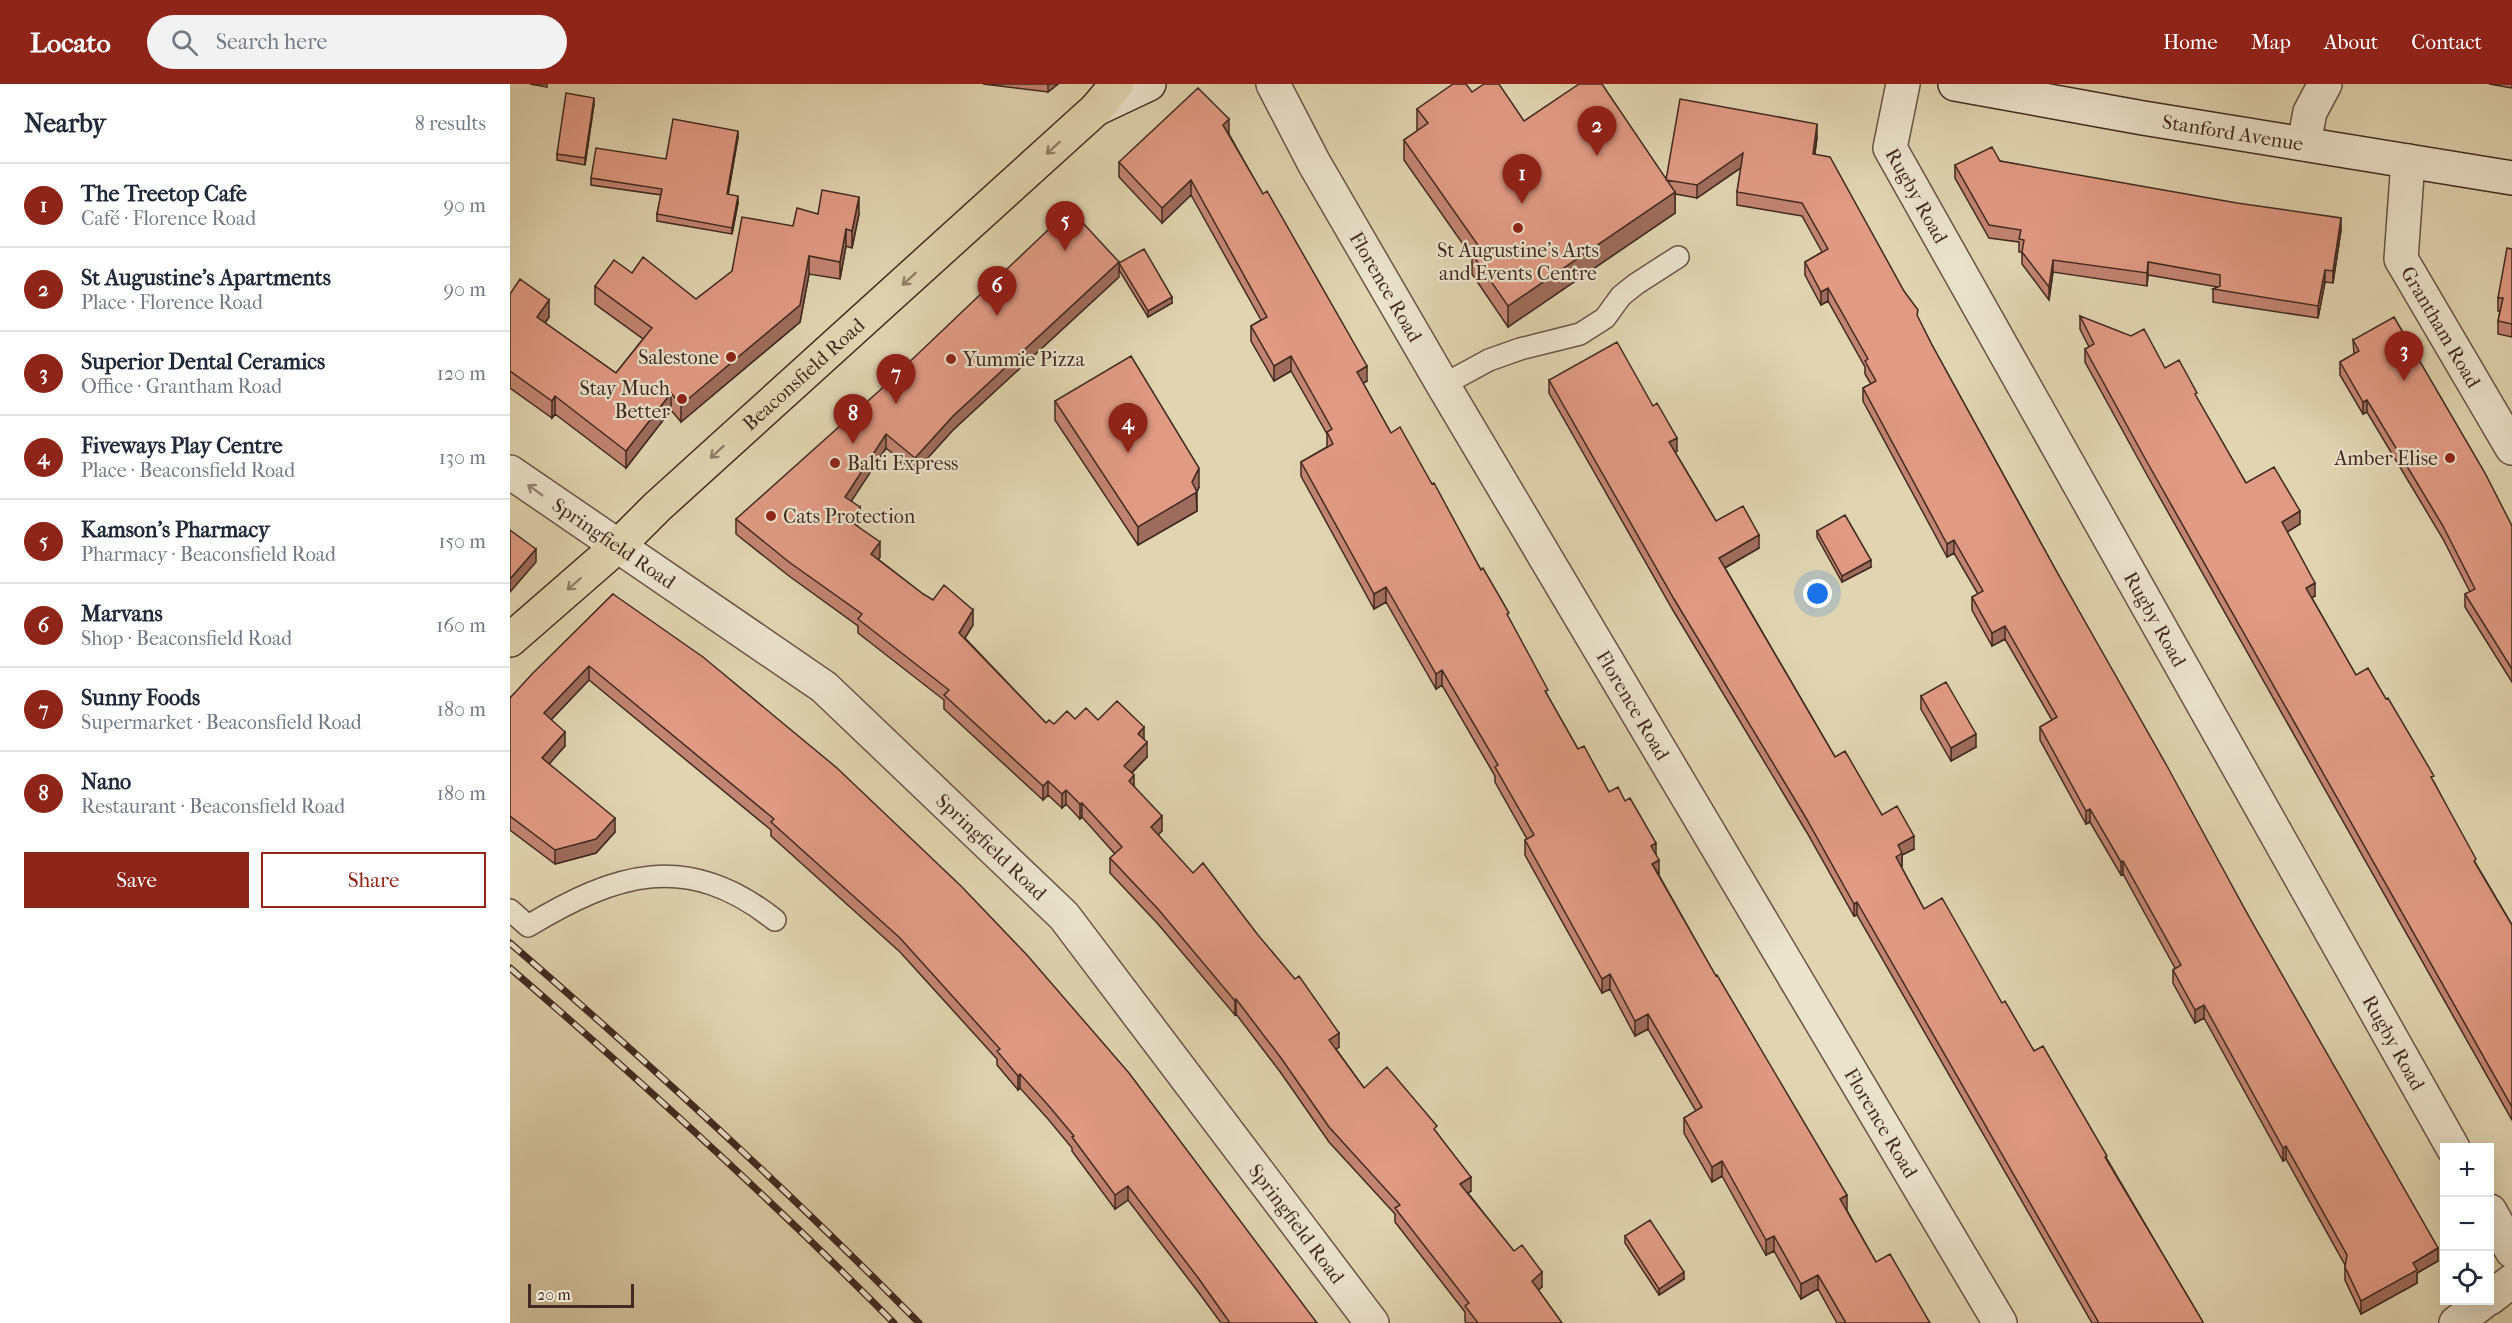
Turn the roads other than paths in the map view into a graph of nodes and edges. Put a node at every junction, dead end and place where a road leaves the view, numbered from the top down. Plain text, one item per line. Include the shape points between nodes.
1 (1117, 84) edge
2 (1149, 84) edge
3 (1273, 84) edge
4 (1903, 84) edge
5 (1955, 84) edge
6 (2325, 84) edge
7 (1096, 109) junction
8 (2304, 143) junction
9 (2408, 161) junction
10 (2512, 178) edge
11 (1678, 257) dead end
12 (1443, 385) junction
13 (2512, 448) edge
14 (510, 472) edge
15 (619, 545) junction
16 (510, 640) edge
17 (510, 910) edge
18 (775, 921) dead end
19 (2450, 1143) edge
20 (2494, 1219) edge
21 (2512, 1251) edge
22 (2512, 1281) edge
23 (2494, 1295) edge
24 (2479, 1305) edge
25 (1372, 1323) edge
26 (2000, 1323) edge
27 (2456, 1323) edge

1 - 7 highway, Beaconsfield Road
2 - 7 street, Beaconsfield Road
3 - 12 street, Florence Road via 1314,163
4 - 19 street, Rugby Road via 1890,148
5 - 8 street, Stanford Avenue
6 - 8 street via 2310,112
7 -> 15 highway, Beaconsfield Road
8 - 9 street, Stanford Avenue
9 - 10 street, Stanford Avenue
9 - 13 street, Grantham Road via 2401,259
11 - 12 lane via 1628,290 1605,318 1586,330 1489,360
12 - 26 street, Florence Road
15 -> 14 street, Springfield Road
15 -> 16 highway, Beaconsfield Road
15 - 25 street, Springfield Road via 824,687 1064,916
17 - 18 lane via 528,926 561,905 597,890 658,874 693,879 729,891 753,902
20 - 21 street
22 - 23 street
24 - 27 street

